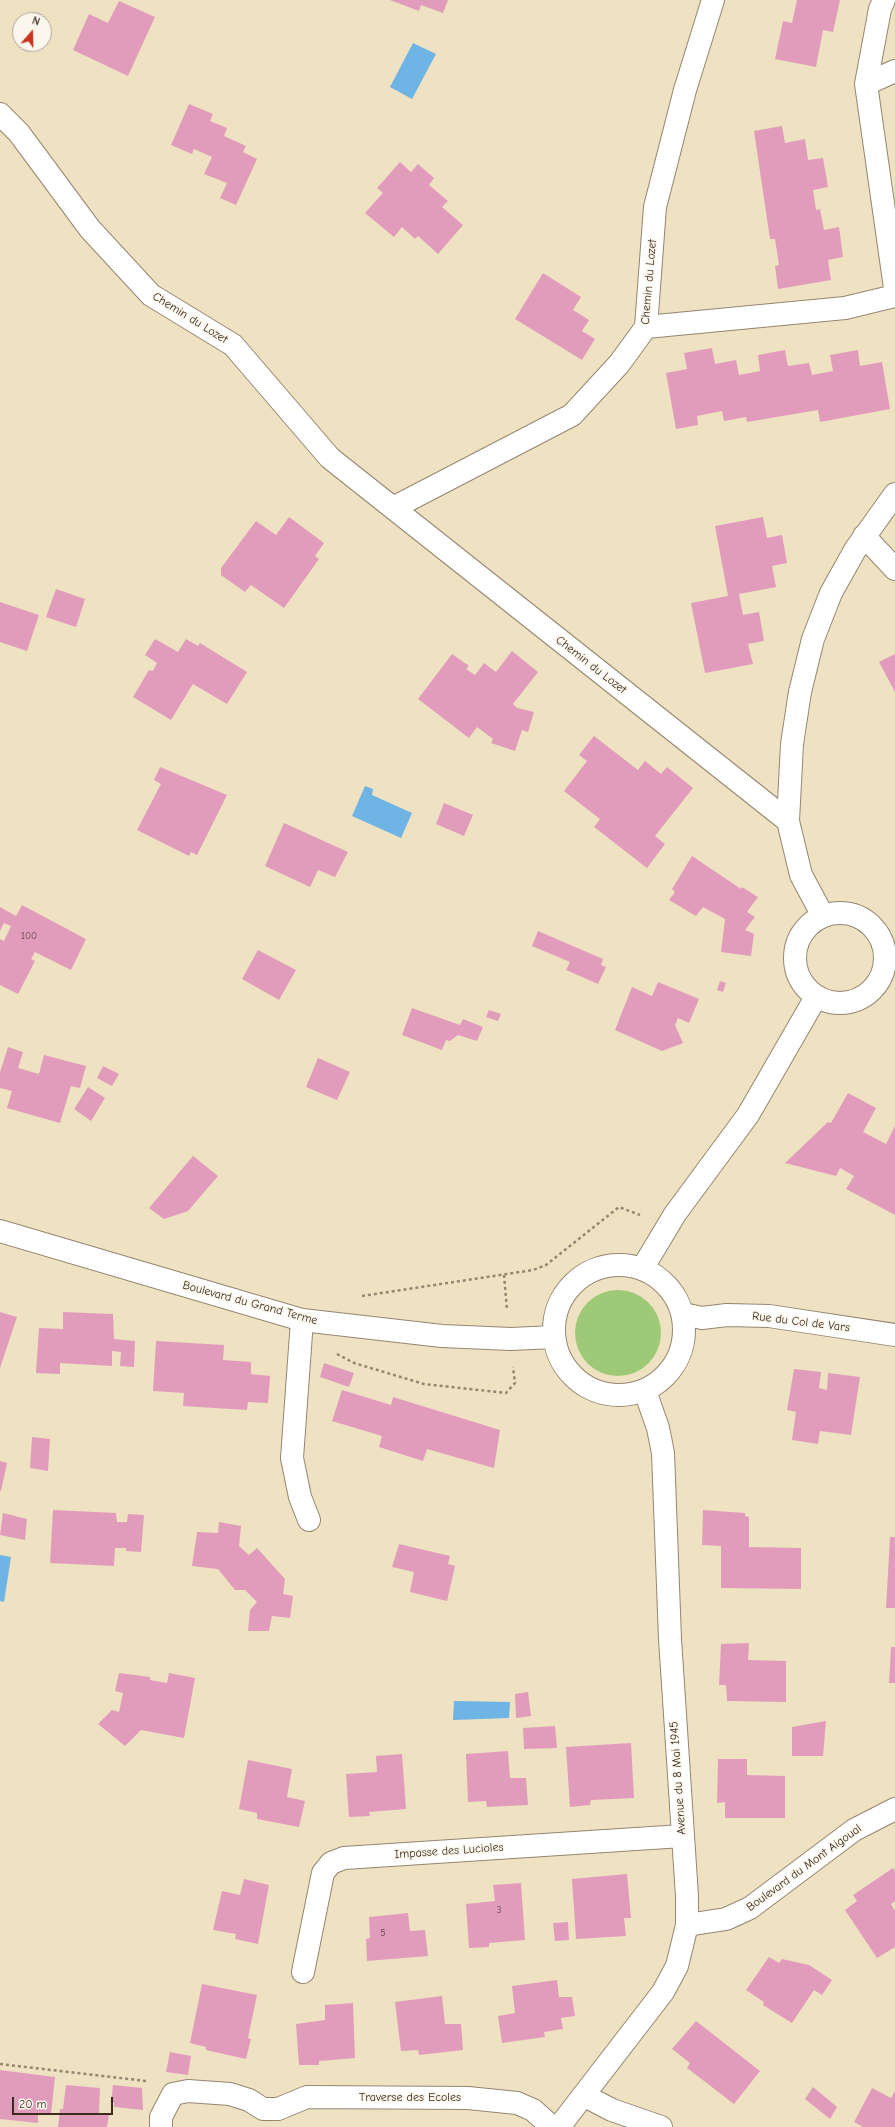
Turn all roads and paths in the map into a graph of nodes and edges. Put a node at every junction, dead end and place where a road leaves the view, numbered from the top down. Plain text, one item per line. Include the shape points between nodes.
1 (713, 0) edge
2 (884, 0) edge
3 (895, 71) edge
4 (866, 84) junction
5 (0, 114) edge
6 (895, 288) edge
7 (895, 296) edge
8 (646, 327) junction
9 (895, 494) edge
10 (393, 508) junction
11 (864, 536) junction
12 (895, 569) edge
13 (788, 820) junction
14 (823, 916) junction
15 (890, 965) edge
16 (816, 997) junction
17 (644, 1220) dead end
18 (0, 1231) edge
19 (642, 1269) junction
20 (504, 1275) junction
21 (358, 1297) dead end
22 (507, 1308) dead end
23 (683, 1314) junction
24 (302, 1320) junction
25 (895, 1335) edge
26 (554, 1337) junction
27 (336, 1354) dead end
28 (515, 1383) dead end
29 (645, 1391) junction
30 (309, 1520) dead end
31 (895, 1808) edge
32 (682, 1836) junction
33 (687, 1924) junction
34 (303, 1972) dead end
35 (0, 2064) edge
36 (173, 2094) junction
37 (585, 2096) junction
38 (267, 2118) edge
39 (161, 2127) edge
40 (552, 2127) edge
41 (559, 2127) edge
42 (661, 2127) edge

1 - 8 street, Chemin du Lozet via 685,90 655,207
2 - 4 street via 880,9
3 - 4 street
4 - 6 street
5 - 10 street, Chemin du Lozet via 19,133 90,229 151,295 233,345 330,458
7 - 8 street via 845,308
8 - 10 street, Chemin du Lozet via 619,364 572,415
9 - 11 street
10 - 13 street, Chemin du Lozet
11 - 12 street
11 - 13 street via 831,593 813,639 800,692 792,744
13 - 14 street via 801,875
14 - 15 street via 854,915 868,923 879,935
14 - 16 street via 809,926 799,939 795,955 796,971 804,986
15 - 16 street via 867,995 850,1002 833,1003
16 - 19 street via 748,1115 675,1214
17 - 20 path via 638,1213 619,1207 546,1265
18 - 24 street, Boulevard du Grand Terme
19 - 23 street via 660,1280 675,1295
19 - 26 street via 624,1265 605,1266 587,1273 572,1285 561,1300
20 - 21 path
20 - 22 path
23 - 25 street, Rue du Col de Vars via 702,1318 727,1315 769,1316
23 - 29 street via 682,1351 674,1368 661,1382
24 - 26 street, Boulevard du Grand Terme via 442,1336 511,1339
24 - 30 street via 292,1458 300,1497
26 - 29 street via 561,1361 576,1380 597,1392 621,1396
27 - 28 path via 354,1363 424,1384 506,1393
29 - 32 street, Avenue du 8 Mai 1945 via 658,1428 663,1453 670,1639
31 - 33 street, Boulevard du Mont Aigoual via 854,1830 750,1908 726,1918
32 - 33 street, Avenue du 8 Mai 1945
32 - 34 street, Impasse des Lucioles via 344,1858 331,1863 323,1873
33 - 37 street, Avenue du 8 Mai 1945 via 677,1966 663,1992
35 - 36 path via 146,2080
36 - 38 street, Traverse des Ecoles via 188,2090 230,2094 249,2100
36 - 39 street via 161,2118
37 - 41 street, Avenue du 8 Mai 1945
37 - 42 street via 612,2110
38 - 40 street, Traverse des Ecoles via 278,2109 307,2097 468,2098 517,2103 533,2110

